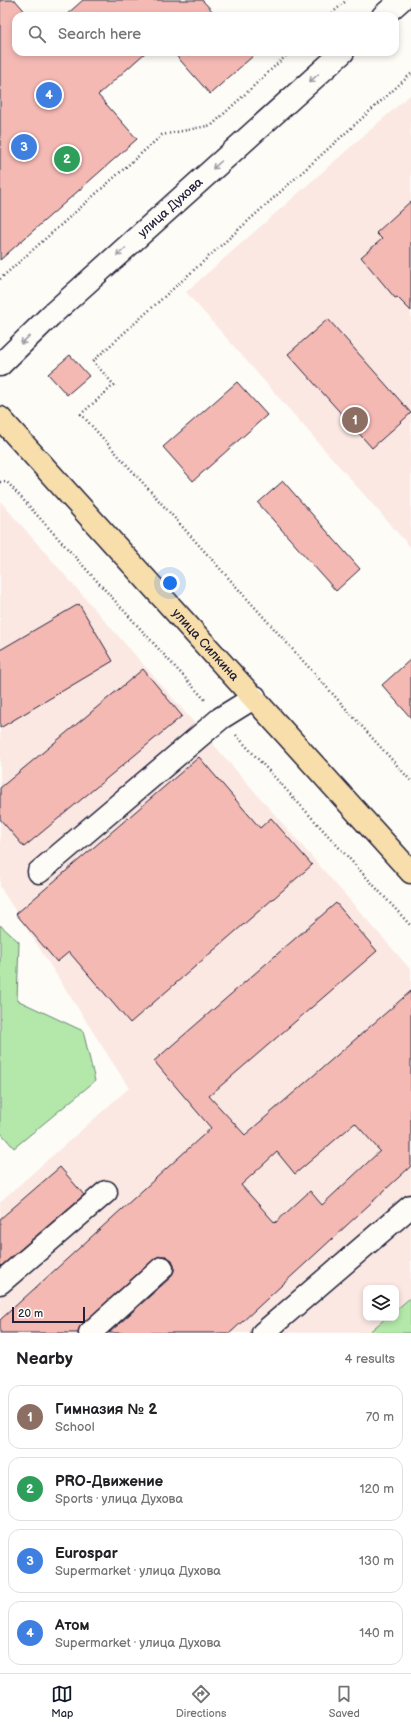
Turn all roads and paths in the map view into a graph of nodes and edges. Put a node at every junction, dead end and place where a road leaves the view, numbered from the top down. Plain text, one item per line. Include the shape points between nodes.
1 (347, 0) edge
2 (401, 0) edge
3 (334, 12) edge
4 (388, 12) edge
5 (286, 56) edge
6 (339, 56) edge
7 (411, 74) edge
8 (0, 279) edge
9 (0, 364) edge
10 (0, 418) edge
11 (255, 697) junction
12 (411, 781) edge
13 (39, 872) dead end
14 (411, 872) edge
15 (106, 1192) dead end
16 (411, 1206) edge
17 (162, 1268) dead end
18 (0, 1283) edge
19 (90, 1333) edge
20 (263, 1333) edge

1 - 3 path
2 - 4 street
5 - 8 path via 212,125 162,135
6 -> 9 street, улица Духова
7 - 12 path via 92,361 114,385 81,414
10 - 11 main road, улица Силкина
11 - 13 street via 221,718
11 - 14 main road, улица Силкина
15 - 18 street
16 - 20 street
17 - 19 street

